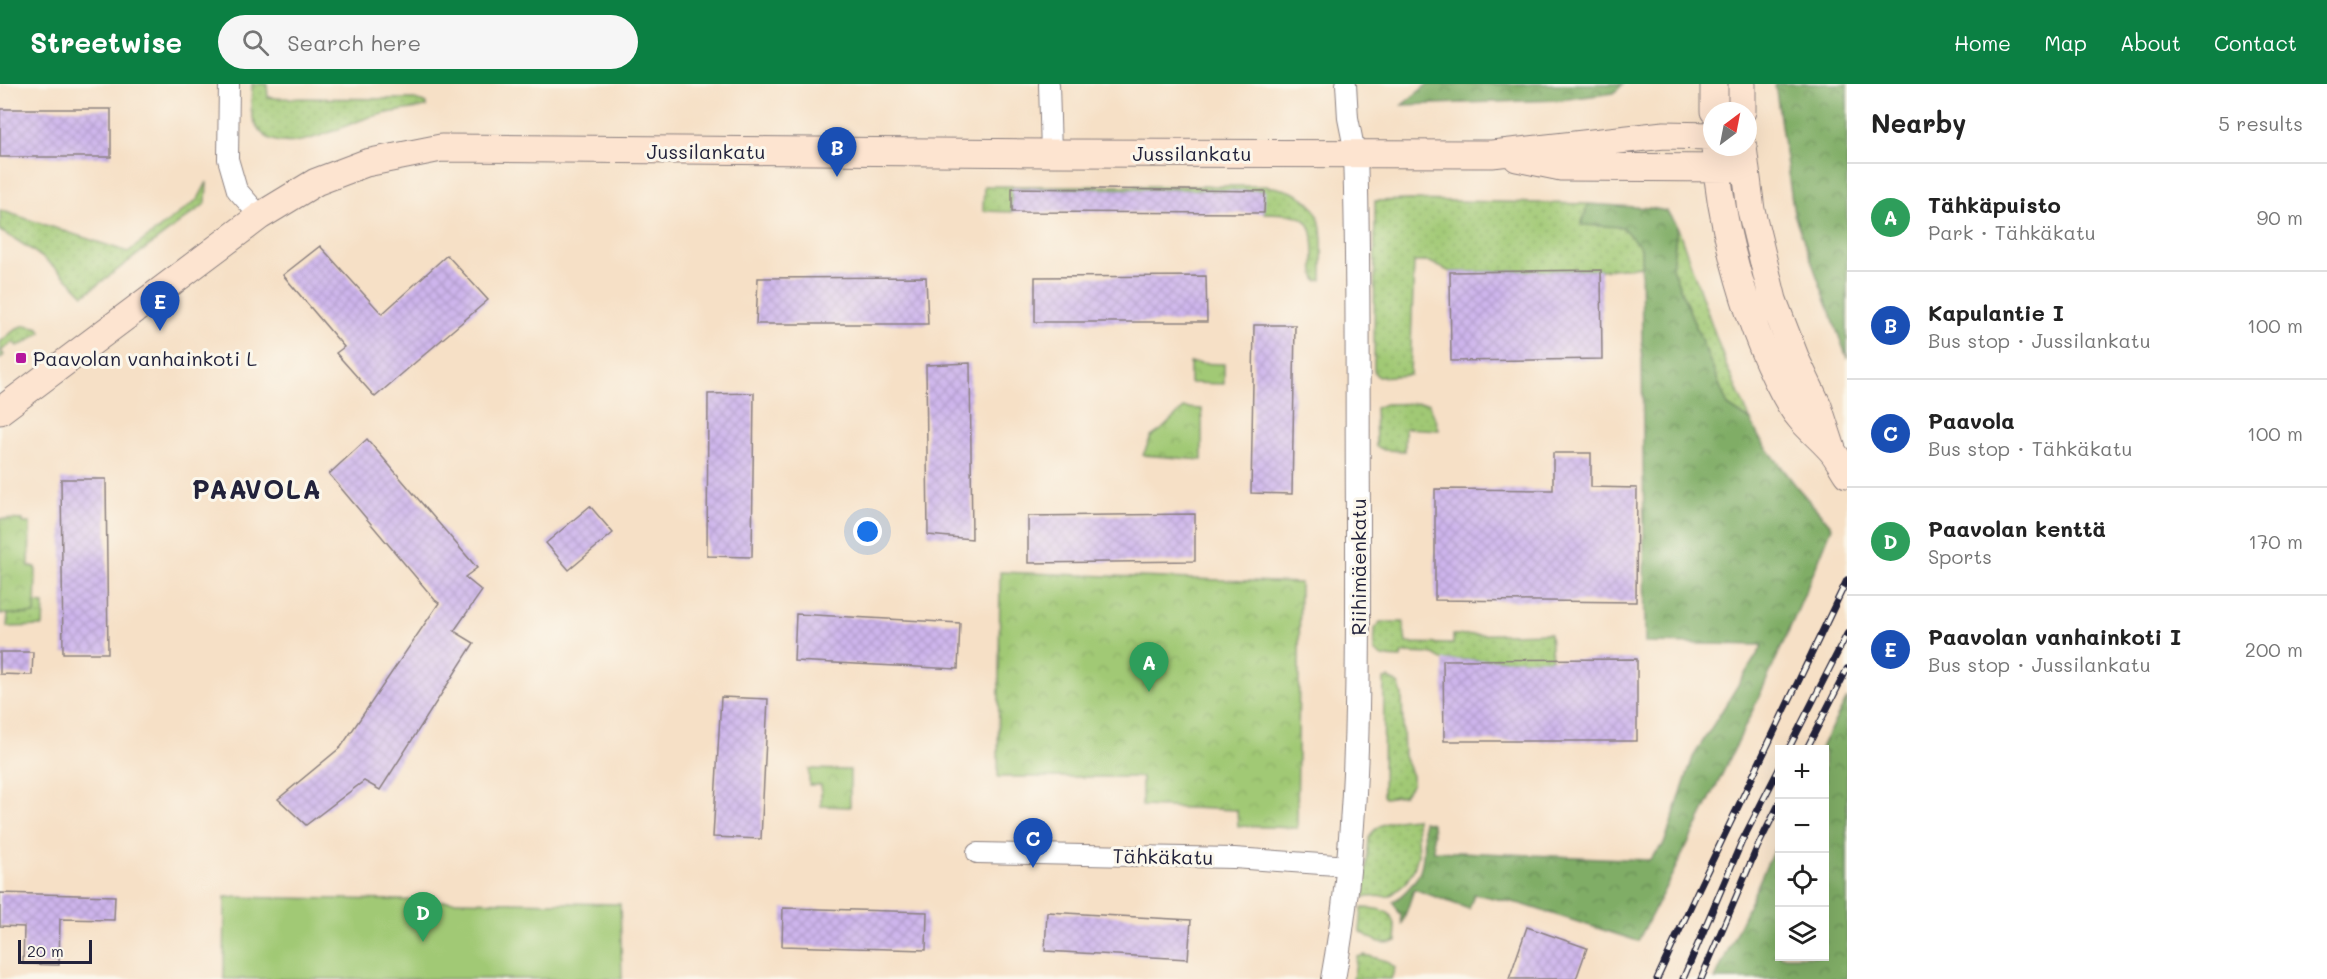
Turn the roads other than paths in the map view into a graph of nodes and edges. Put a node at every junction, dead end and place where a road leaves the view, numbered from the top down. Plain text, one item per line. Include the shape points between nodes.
1 (229, 84) edge
2 (1049, 84) edge
3 (1346, 84) edge
4 (1714, 84) edge
5 (1742, 84) edge
6 (1714, 102) edge
7 (1742, 102) edge
8 (1703, 136) edge
9 (1051, 153) junction
10 (1355, 153) junction
11 (1492, 154) junction
12 (1716, 158) edge
13 (1744, 158) edge
14 (260, 216) junction
15 (0, 411) edge
16 (1840, 463) edge
17 (976, 853) dead end
18 (1350, 866) junction
19 (1333, 979) edge

1 - 14 street via 228,159 237,189
2 - 9 street
3 - 10 street
4 - 6 main road
5 - 7 main road
8 - 11 main road, Jussilankatu via 1664,135
9 - 10 main road, Jussilankatu
9 - 14 main road, Jussilankatu via 441,148 366,163 316,183
10 - 11 main road, Jussilankatu
10 - 18 street, Riihimäenkatu via 1358,609
11 - 12 main road, Jussilankatu via 1561,167
12 - 13 main road, Jussilankatu
12 - 16 main road via 1734,255 1761,341 1790,404
13 - 16 main road via 1751,210 1773,300
14 - 15 main road, Jussilankatu
17 - 18 street, Tähkäkatu via 1234,858
18 - 19 street, Riihimäenkatu

